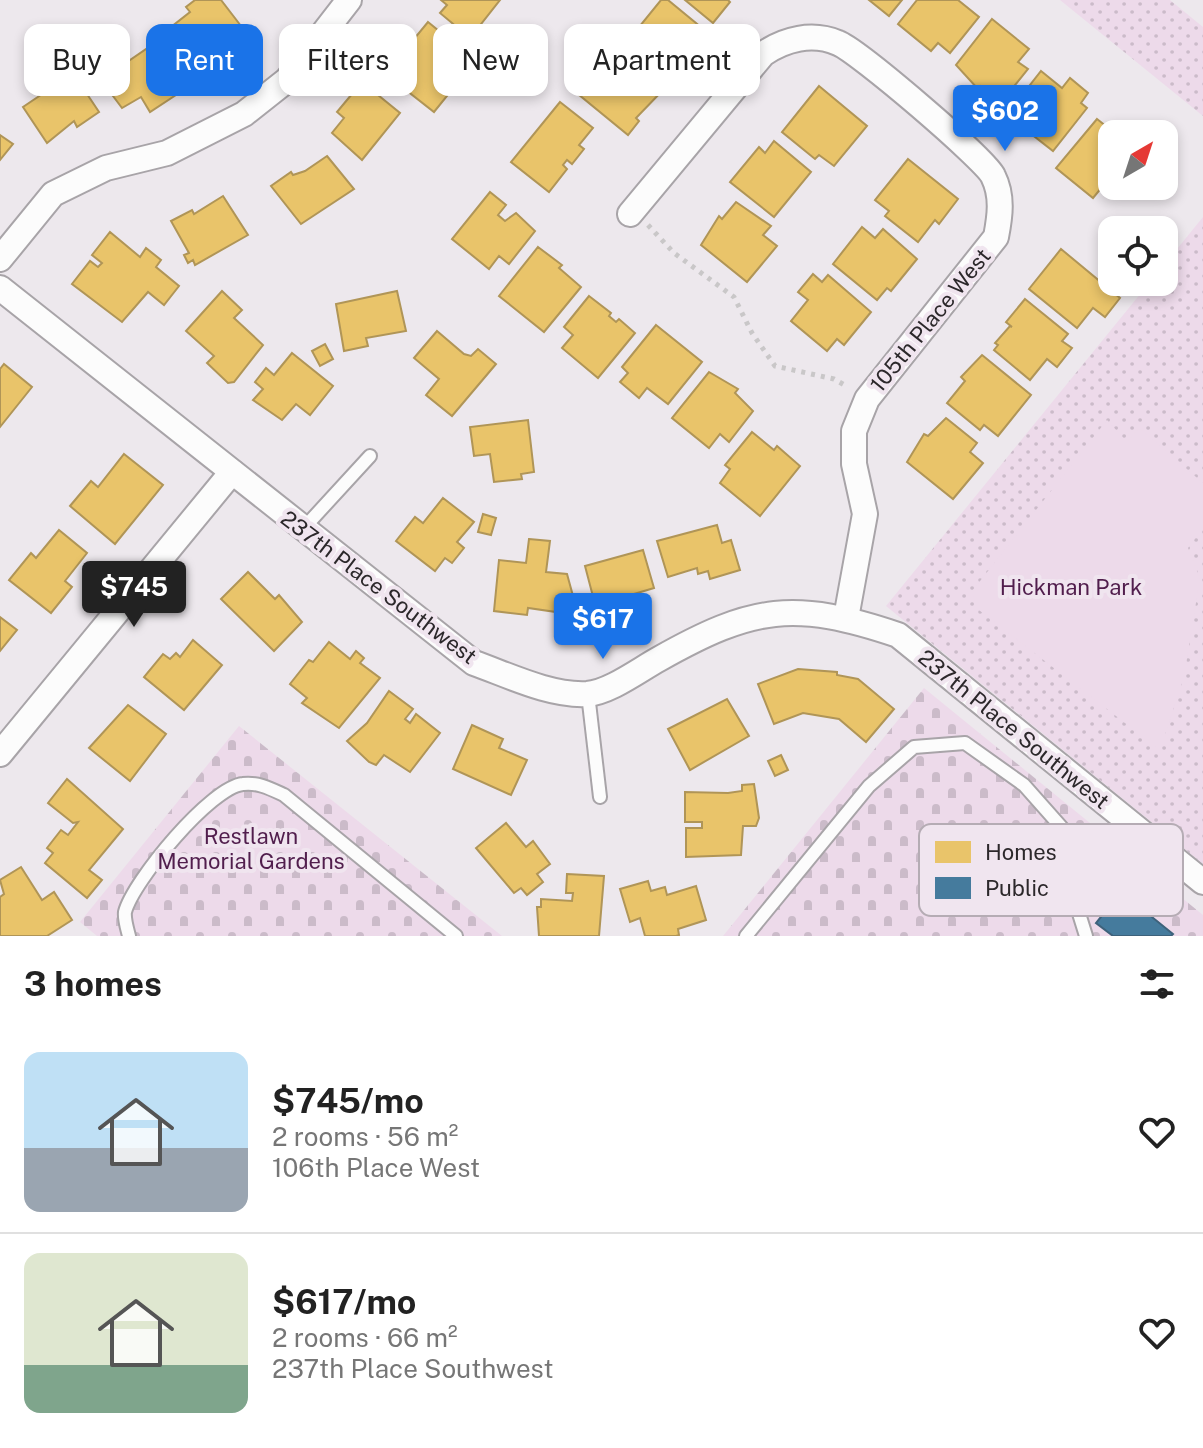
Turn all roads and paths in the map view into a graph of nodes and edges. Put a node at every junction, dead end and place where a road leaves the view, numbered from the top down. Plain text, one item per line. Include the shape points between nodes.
1 (349, 0) edge
2 (632, 212) joint
3 (0, 259) edge
4 (0, 288) edge
5 (867, 399) junction
6 (370, 456) dead end
7 (232, 472) junction
8 (303, 529) junction
9 (846, 618) junction
10 (588, 694) junction
11 (0, 754) edge
12 (600, 797) dead end
13 (1059, 824) edge
14 (1131, 824) edge
15 (1183, 866) edge
16 (1203, 882) edge
17 (1079, 916) edge
18 (129, 936) edge
19 (456, 936) edge
20 (746, 936) edge
21 (1086, 936) edge

1 - 3 street via 287,80 244,114 167,153 106,168 53,194
2 - 5 path via 674,253 734,297 775,366 834,379
2 - 5 street, 105th Place West via 763,54 785,39 840,43 972,150 993,176 1001,207 996,237
4 - 7 street, 237th Place Southwest
5 - 9 street, 105th Place West via 854,431 854,464 865,514
6 - 8 lane
7 - 8 street, 237th Place Southwest
7 - 11 street
8 - 10 street, 237th Place Southwest via 474,663 538,686
9 - 10 street, 237th Place Southwest via 797,611 746,619 702,635
9 - 14 street, 237th Place Southwest via 898,635
10 - 12 lane
13 - 20 lane via 1024,785 965,743 914,747 869,786
15 - 16 street, 237th Place Southwest
17 - 21 lane
18 - 19 lane via 124,915 133,891 207,801 242,784 264,785 284,795

